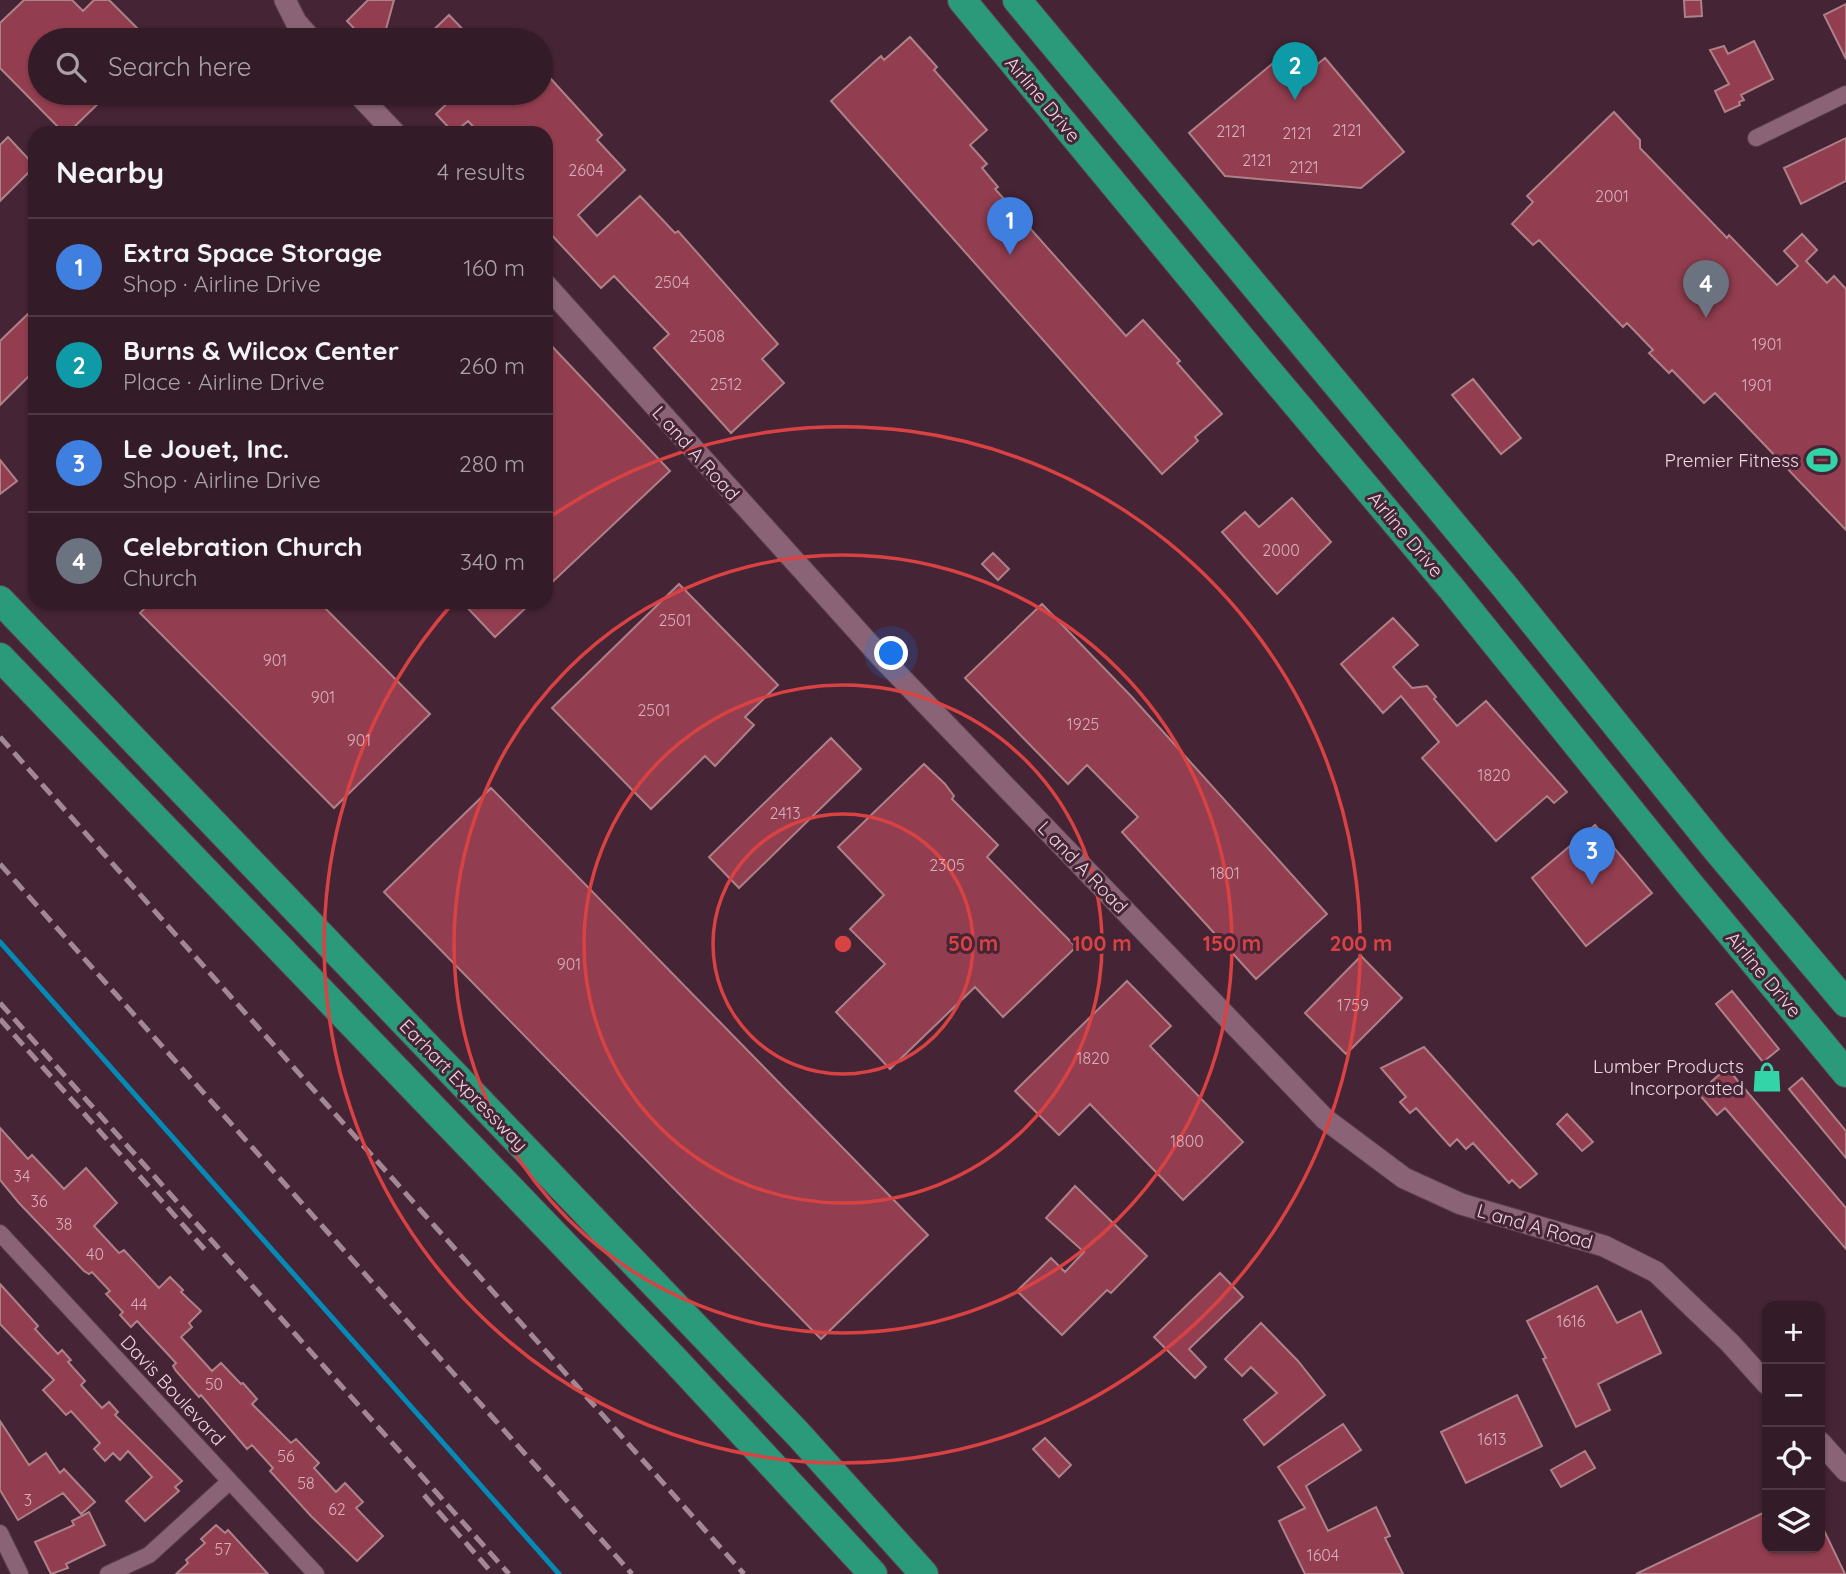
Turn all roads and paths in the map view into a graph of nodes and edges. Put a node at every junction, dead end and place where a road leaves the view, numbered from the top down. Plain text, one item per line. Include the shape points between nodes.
1 (285, 0) edge
2 (962, 0) edge
3 (974, 0) edge
4 (1023, 7) edge
5 (301, 28) edge
6 (1846, 94) edge
7 (368, 105) edge
8 (388, 126) edge
9 (1756, 138) dead end
10 (553, 293) edge
11 (1405, 467) junction
12 (1372, 494) junction
13 (0, 600) edge
14 (0, 657) edge
15 (1846, 1003) edge
16 (1846, 1073) edge
17 (0, 1233) edge
18 (1762, 1378) edge
19 (1825, 1448) edge
20 (1846, 1471) edge
21 (229, 1482) junction
22 (0, 1532) edge
23 (20, 1574) edge
24 (108, 1574) edge
25 (316, 1574) edge
26 (873, 1574) edge
27 (924, 1574) edge

1 - 5 street
2 - 12 highway, Airline Drive
3 - 4 highway via 1005,25 1020,23
4 - 11 highway
6 - 9 street
7 - 8 street
10 - 18 street, L and A Road via 881,657 1325,1119 1404,1178 1461,1204 1604,1246 1656,1272
11 - 12 highway
11 - 15 highway
12 - 16 highway, Airline Drive
13 - 27 highway, Earhart Expressway via 798,1434
14 - 26 highway, Earhart Expressway via 676,1361
17 - 21 street, Davis Boulevard
19 - 20 street
21 - 24 street via 149,1555
21 - 25 street, Davis Boulevard
22 - 23 street

